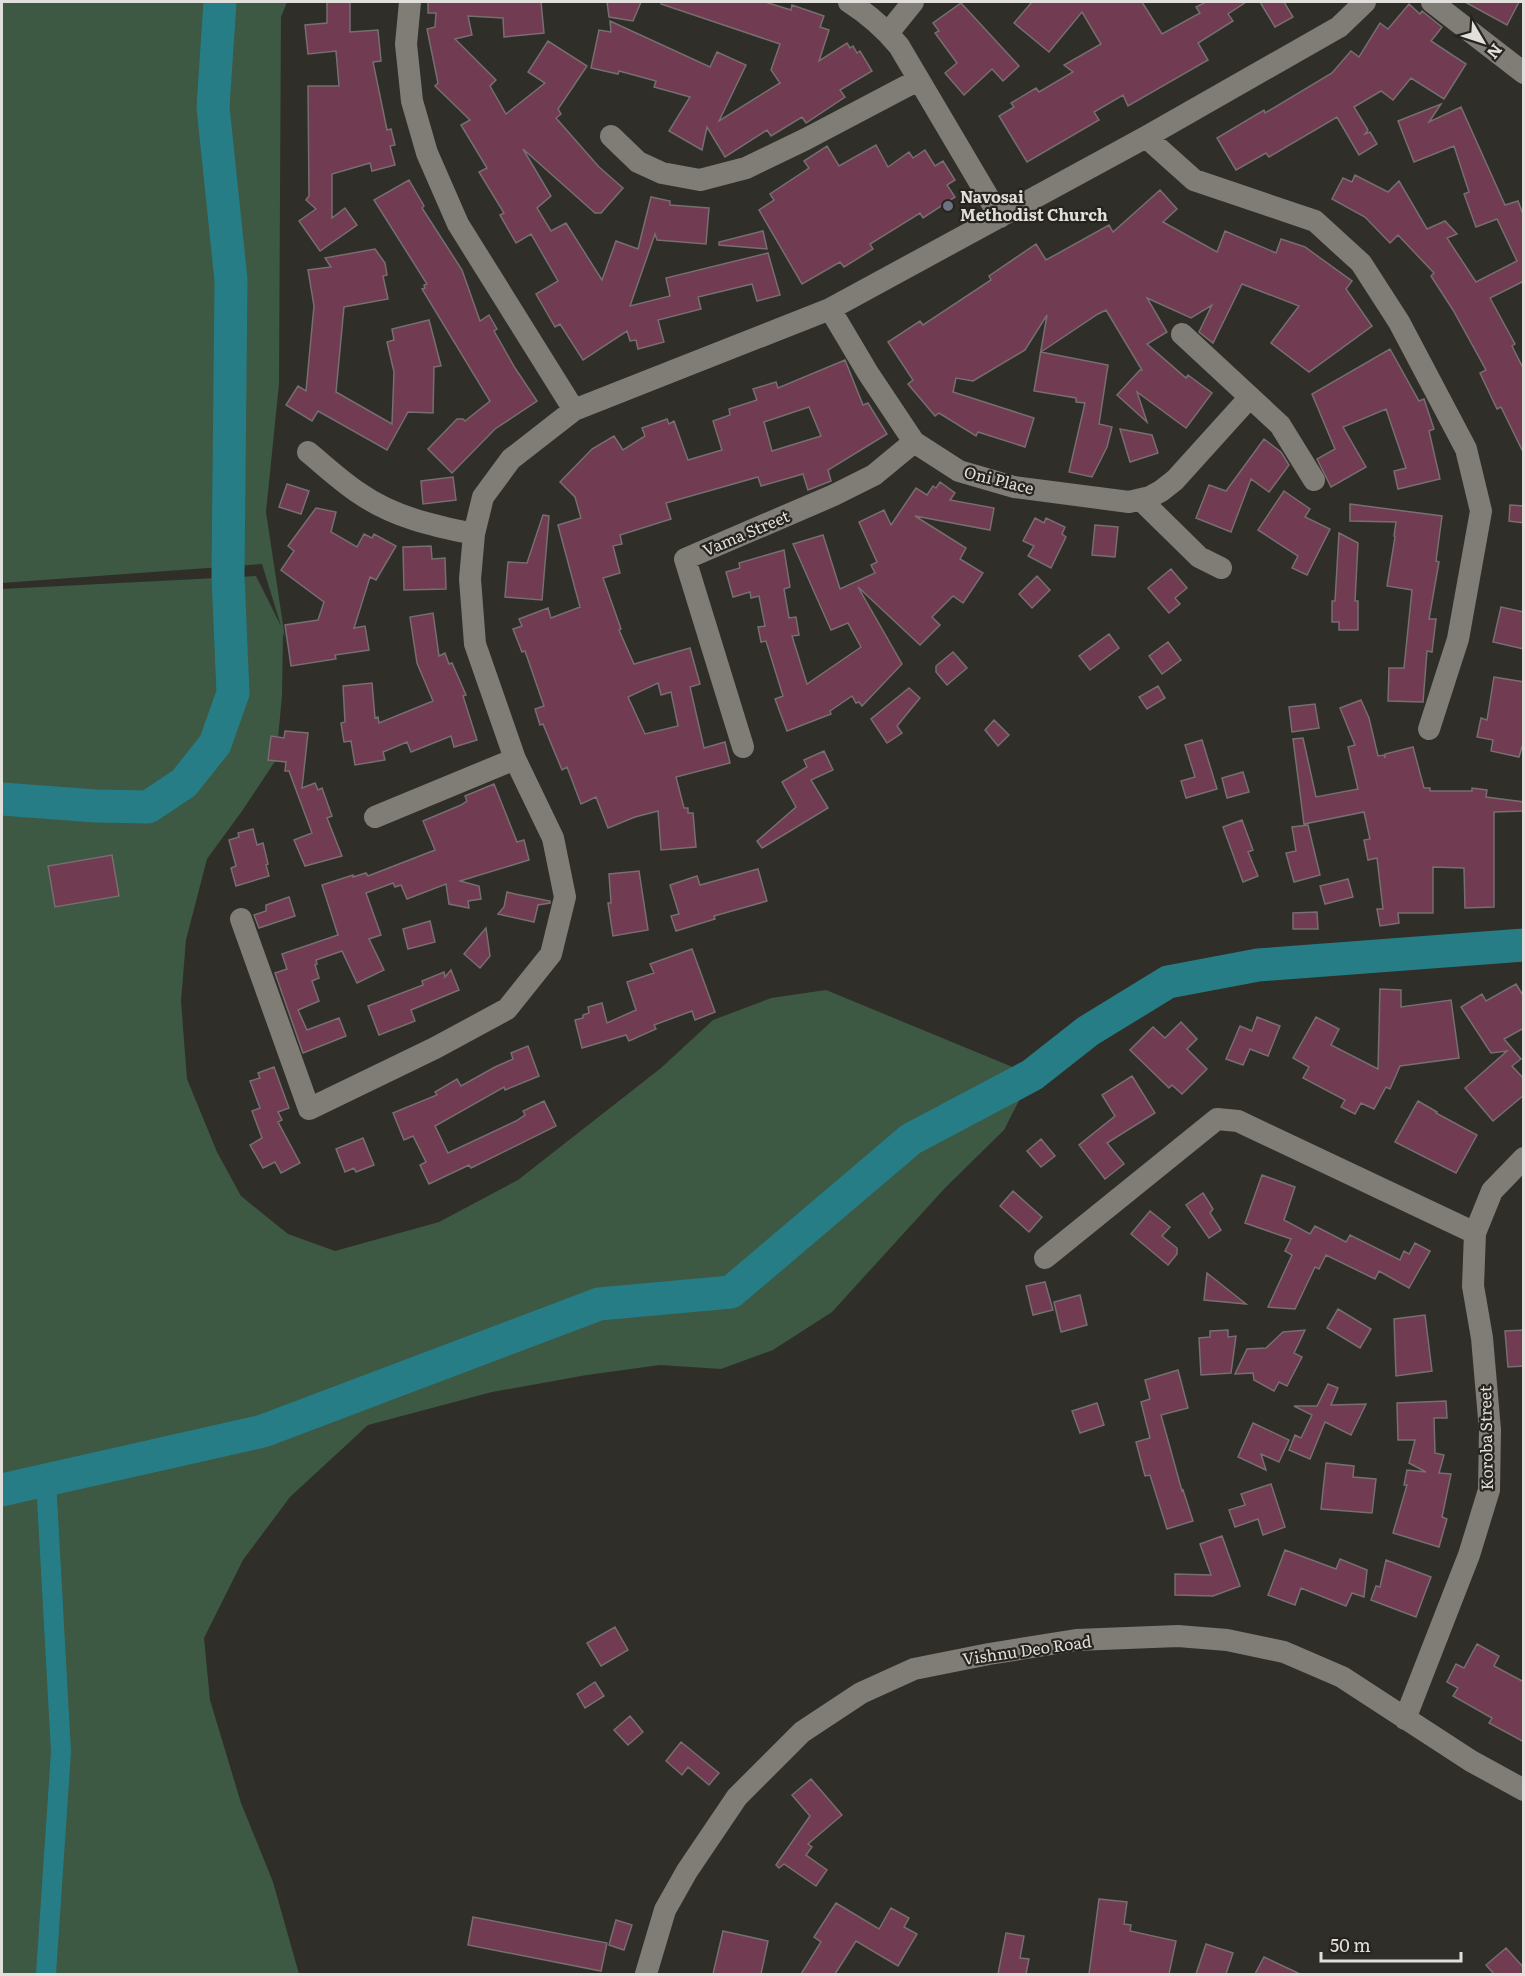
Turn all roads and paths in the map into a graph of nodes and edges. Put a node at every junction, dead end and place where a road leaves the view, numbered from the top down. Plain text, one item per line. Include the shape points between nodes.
1 (410, 2) edge
2 (849, 2) edge
3 (913, 2) edge
4 (1365, 2) edge
5 (1432, 2) edge
6 (888, 33) junction
7 (1524, 73) edge
8 (918, 80) junction
9 (611, 136) dead end
10 (1146, 137) junction
11 (1000, 217) junction
12 (830, 309) junction
13 (1182, 334) dead end
14 (1250, 398) junction
15 (574, 410) junction
16 (914, 442) junction
17 (308, 452) dead end
18 (1314, 480) dead end
19 (1141, 500) junction
20 (474, 534) junction
21 (1221, 568) dead end
22 (1429, 729) dead end
23 (743, 747) dead end
24 (515, 759) junction
25 (375, 817) dead end
26 (241, 919) dead end
27 (1524, 1158) edge
28 (1475, 1233) junction
29 (1045, 1258) dead end
30 (1405, 1719) junction
31 (1524, 1790) edge
32 (646, 1974) edge

1 - 15 street via 406,44 412,101 427,153 458,224
2 - 6 street
3 - 6 street
4 - 10 street via 1339,27
5 - 7 street
6 - 8 street
8 - 9 street via 746,168 700,180 662,173 638,162
8 - 11 street
10 - 11 street
10 - 22 street via 1194,180 1315,221 1362,263 1399,322 1466,449 1481,511 1458,639
11 - 12 street
12 - 15 street
12 - 16 street, Oni Place
13 - 14 street
14 - 18 street via 1280,425
14 - 19 street via 1175,480 1161,492
15 - 20 street via 511,459 483,497
16 - 19 street, Oni Place via 959,471 1014,487 1129,502
16 - 23 street, Vama Street via 874,475 685,559
17 - 20 street via 361,495 402,516
19 - 21 street via 1199,557
20 - 24 street via 470,579 475,644
24 - 25 street
24 - 26 street via 553,838 565,897 551,954 507,1009 309,1109
27 - 28 street, Koroba Street via 1492,1191
28 - 29 street via 1238,1120 1217,1119
28 - 30 street, Koroba Street via 1473,1286 1490,1430 1489,1490 1469,1555
30 - 31 street, Vishnu Deo Road
30 - 32 street, Vishnu Deo Road via 1342,1677 1284,1652 1227,1640 1178,1636 1076,1640 914,1669 861,1693 802,1732 737,1797 665,1910

